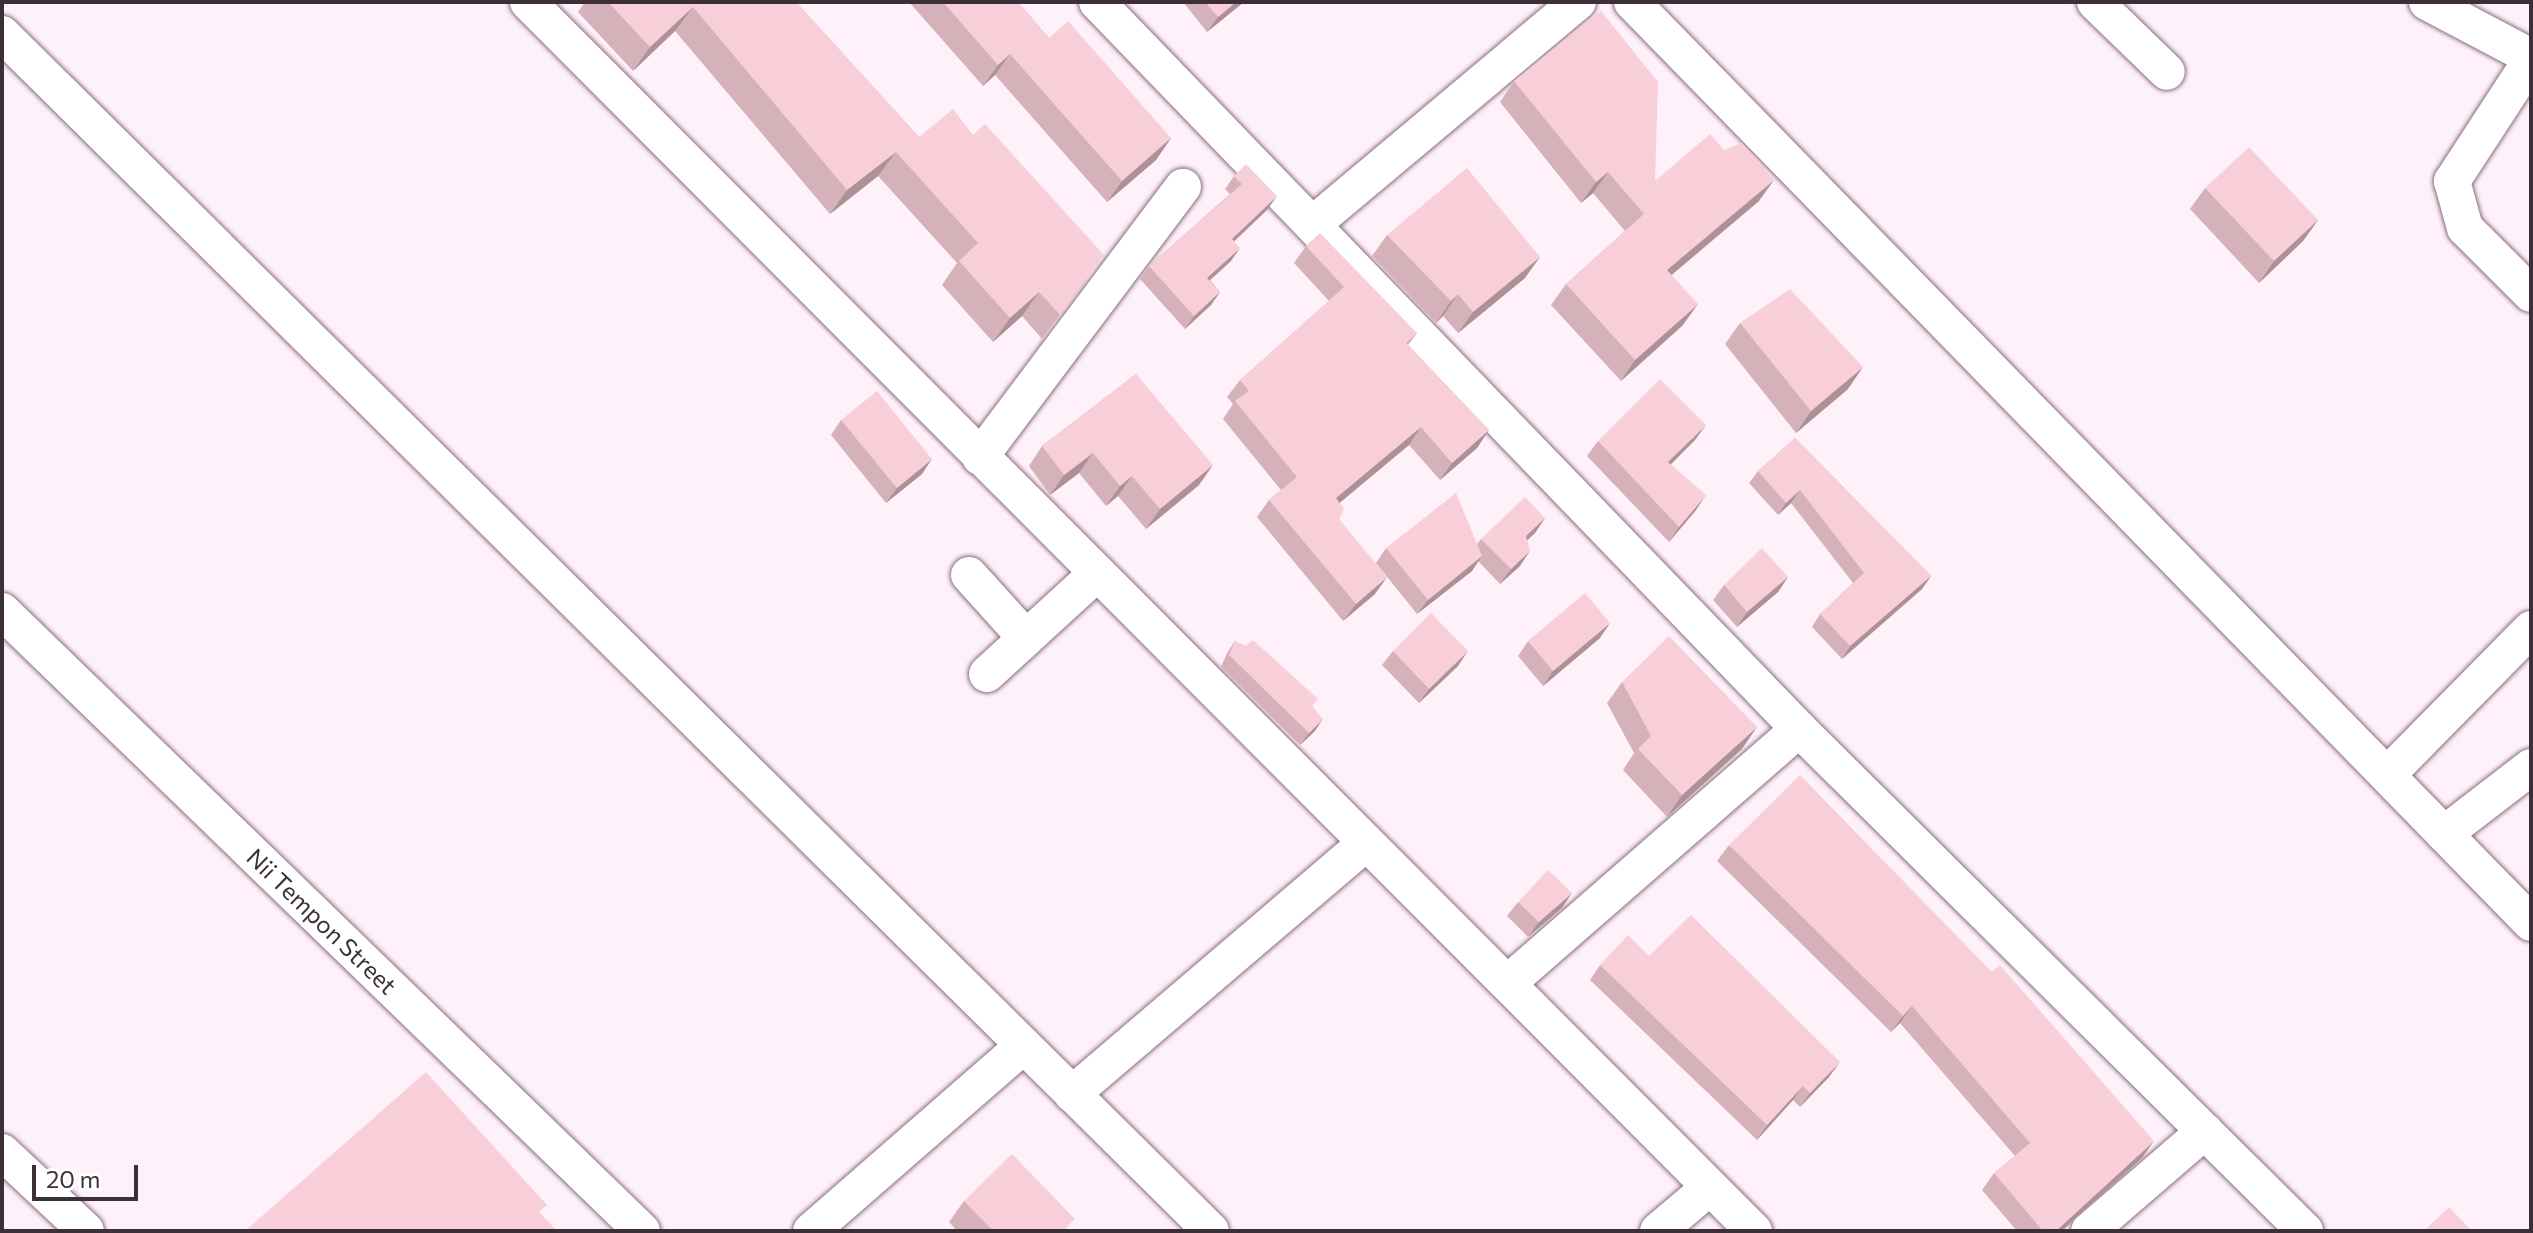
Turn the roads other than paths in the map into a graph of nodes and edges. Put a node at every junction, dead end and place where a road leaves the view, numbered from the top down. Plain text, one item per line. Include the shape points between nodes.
1 (528, 2) edge
2 (1097, 2) edge
3 (1578, 2) edge
4 (1632, 2) edge
5 (2095, 2) edge
6 (2427, 2) edge
7 (2, 34) edge
8 (2531, 59) edge
9 (2167, 72) dead end
10 (1183, 187) dead end
11 (1313, 224) junction
12 (2531, 294) edge
13 (980, 457) junction
14 (1096, 574) junction
15 (969, 575) dead end
16 (2, 611) edge
17 (2531, 629) edge
18 (1026, 638) junction
19 (987, 674) dead end
20 (1799, 729) junction
21 (2531, 767) edge
22 (2387, 775) junction
23 (2444, 834) junction
24 (1365, 844) junction
25 (2531, 923) edge
26 (1509, 982) junction
27 (1021, 1048) junction
28 (1072, 1094) junction
29 (2205, 1131) junction
30 (2, 1152) edge
31 (1710, 1187) junction
32 (86, 1231) edge
33 (642, 1231) edge
34 (811, 1231) edge
35 (1211, 1231) edge
36 (1658, 1231) edge
37 (1754, 1231) edge
38 (2089, 1231) edge
39 (2305, 1231) edge

1 - 13 street
2 - 11 street
3 - 11 street
4 - 22 street
5 - 9 street
6 - 8 street
7 - 27 street
8 - 12 street via 2452,181 2465,228
10 - 13 street
11 - 20 street
13 - 14 street
14 - 18 street
14 - 24 street
15 - 18 street
16 - 33 street, Nii Tempon Street
17 - 22 street
18 - 19 street
20 - 26 street
20 - 29 street
21 - 23 street
22 - 23 street
23 - 25 street
24 - 26 street
24 - 28 street
26 - 31 street
27 - 28 street
27 - 34 street
28 - 35 street
29 - 38 street
29 - 39 street
30 - 32 street
31 - 36 street
31 - 37 street

